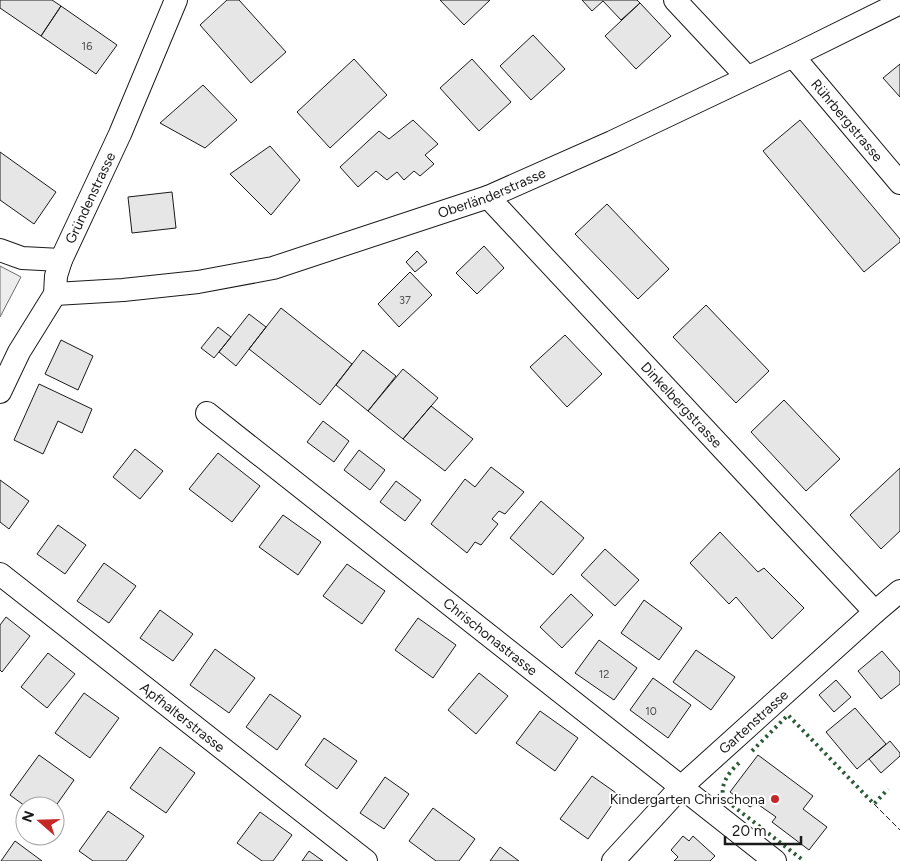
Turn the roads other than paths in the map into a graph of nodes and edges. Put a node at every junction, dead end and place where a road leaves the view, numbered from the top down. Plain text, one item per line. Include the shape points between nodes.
1 (176, 0) edge
2 (675, 0) edge
3 (900, 3) edge
4 (793, 56) junction
5 (747, 77) junction
6 (900, 183) edge
7 (488, 197) junction
8 (0, 250) edge
9 (61, 260) junction
10 (55, 294) junction
11 (0, 392) edge
12 (207, 413) dead end
13 (0, 574) edge
14 (900, 591) edge
15 (875, 612) junction
16 (682, 787) junction
17 (366, 861) edge
18 (613, 861) edge
19 (775, 861) edge

1 - 9 street, Gründenstrasse via 120,134
2 - 5 street
3 - 4 street, Oberländerstrasse
4 - 5 street, Oberländerstrasse
4 - 6 street, Rührbergstrasse
5 - 7 street, Oberländerstrasse
7 - 10 street, Oberländerstrasse via 273,268 198,282
7 - 15 street, Dinkelbergstrasse
8 - 9 street via 22,258
9 - 10 street, Gründenstrasse
10 - 11 street, Gründenstrasse via 19,352
12 - 16 street, Chrischonastrasse
13 - 17 street, Apfhalterstrasse
14 - 15 street, Gartenstrasse
15 - 16 street, Gartenstrasse
16 - 18 street, Gartenstrasse
16 - 19 street, Chrischonastrasse

